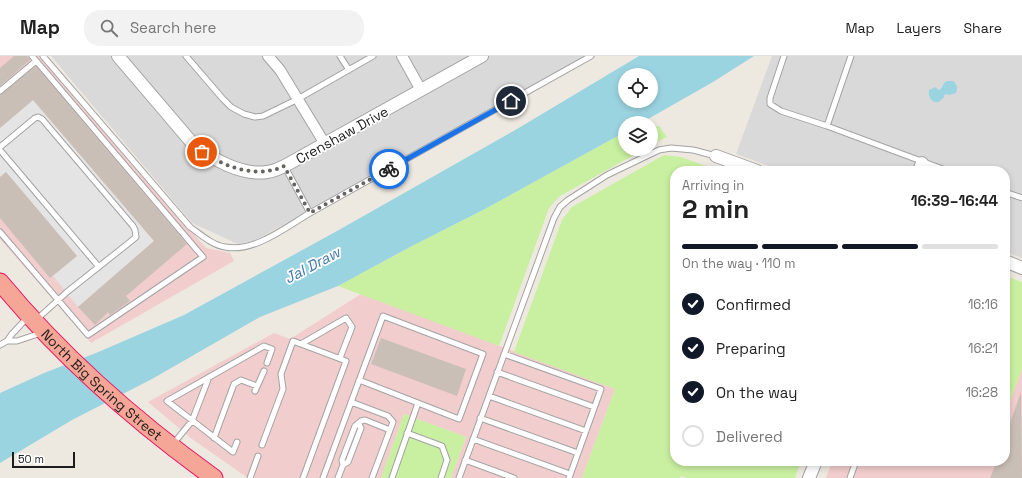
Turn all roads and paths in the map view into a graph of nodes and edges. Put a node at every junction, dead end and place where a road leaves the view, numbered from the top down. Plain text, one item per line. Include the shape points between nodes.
1 (43, 56) edge
2 (118, 56) edge
3 (186, 56) edge
4 (268, 56) edge
5 (340, 56) edge
6 (372, 56) edge
7 (402, 56) edge
8 (482, 56) edge
9 (591, 56) edge
10 (784, 56) edge
11 (851, 56) edge
12 (34, 58) edge
13 (349, 70) junction
14 (421, 90) junction
15 (0, 91) edge
16 (298, 99) junction
17 (827, 126) junction
18 (325, 144) junction
19 (0, 148) edge
20 (716, 156) joint
21 (284, 166) junction
22 (743, 166) edge
23 (919, 166) edge
24 (1010, 194) edge
25 (1022, 198) edge
26 (310, 213) junction
27 (0, 232) edge
28 (1010, 264) edge
29 (99, 267) junction
30 (1022, 268) edge
31 (0, 282) edge
32 (58, 300) junction
33 (37, 323) junction
34 (7, 341) junction
35 (301, 344) junction
36 (0, 345) edge
37 (504, 354) junction
38 (340, 358) junction
39 (267, 363) dead end
40 (264, 371) dead end
41 (497, 372) junction
42 (209, 377) junction
43 (359, 380) junction
44 (489, 396) junction
45 (351, 402) junction
46 (418, 403) junction
47 (594, 407) junction
48 (480, 418) junction
49 (192, 421) junction
50 (390, 430) junction
51 (586, 431) junction
52 (407, 433) junction
53 (214, 438) junction
54 (473, 439) junction
55 (237, 442) dead end
56 (262, 445) dead end
57 (171, 446) junction
58 (578, 453) junction
59 (258, 456) dead end
60 (465, 460) junction
61 (814, 466) edge
62 (854, 466) edge
63 (570, 476) edge
64 (214, 478) edge
65 (250, 478) edge
66 (304, 478) edge
67 (323, 478) edge
68 (338, 478) edge
69 (372, 478) edge
70 (392, 478) edge
71 (441, 478) edge
72 (459, 478) edge
73 (514, 478) edge
74 (810, 478) edge
75 (850, 478) edge

1 - 26 lane via 190,227 215,244 226,248 248,247
2 - 21 street, Crenshaw Drive via 193,144 212,158 254,172 276,170
3 - 16 lane via 231,107 244,114 263,116
4 - 16 street
5 - 13 lane
6 - 13 lane
7 - 14 street
8 - 14 street, Crenshaw Drive
9 - 26 lane
10 - 17 lane via 770,104 780,111
11 - 17 lane
12 - 15 lane
12 - 32 lane via 203,257 88,335
13 - 16 lane
14 - 18 street, Crenshaw Drive
16 - 18 street
17 - 23 lane via 901,153
18 - 21 street, Crenshaw Drive
19 - 29 lane
19 - 29 lane via 35,118 42,118 133,226 136,237
20 - 22 street
20 - 37 lane via 693,150 659,150 608,175 560,207
21 - 26 lane
24 - 25 lane
27 - 32 lane
28 - 30 street
29 - 32 lane
31 - 33 highway, North Big Spring Street
32 - 33 lane
33 - 34 lane via 12,334
33 - 34 lane via 17,341
33 - 57 highway, North Big Spring Street via 93,381
34 - 36 lane
35 - 38 lane
35 - 38 lane via 346,318 352,327
35 - 56 lane via 293,341 281,374 283,389
37 - 41 lane
37 - 47 lane via 601,389
38 - 66 lane via 346,360
39 - 42 lane via 272,349 264,346
40 - 53 lane via 256,389 241,380 234,384
41 - 44 lane
41 - 47 lane
42 - 49 lane
42 - 49 lane via 167,401
43 - 45 lane
43 - 46 lane
43 - 46 lane via 382,316 482,354 460,419
44 - 48 lane
44 - 51 lane
45 - 50 lane via 388,416 393,422
45 - 67 lane
46 - 52 lane
47 - 51 lane
48 - 54 lane
48 - 58 lane
49 - 53 lane
49 - 57 lane
50 - 68 lane via 366,420 355,426
50 - 69 lane
51 - 58 lane
52 - 70 lane
52 - 71 lane via 442,446 447,460
53 - 55 lane via 233,452
54 - 60 lane
54 - 63 lane
57 - 64 highway, North Big Spring Street
58 - 63 lane
59 - 65 lane
60 - 72 lane
60 - 73 lane
61 - 74 street
62 - 75 lane

